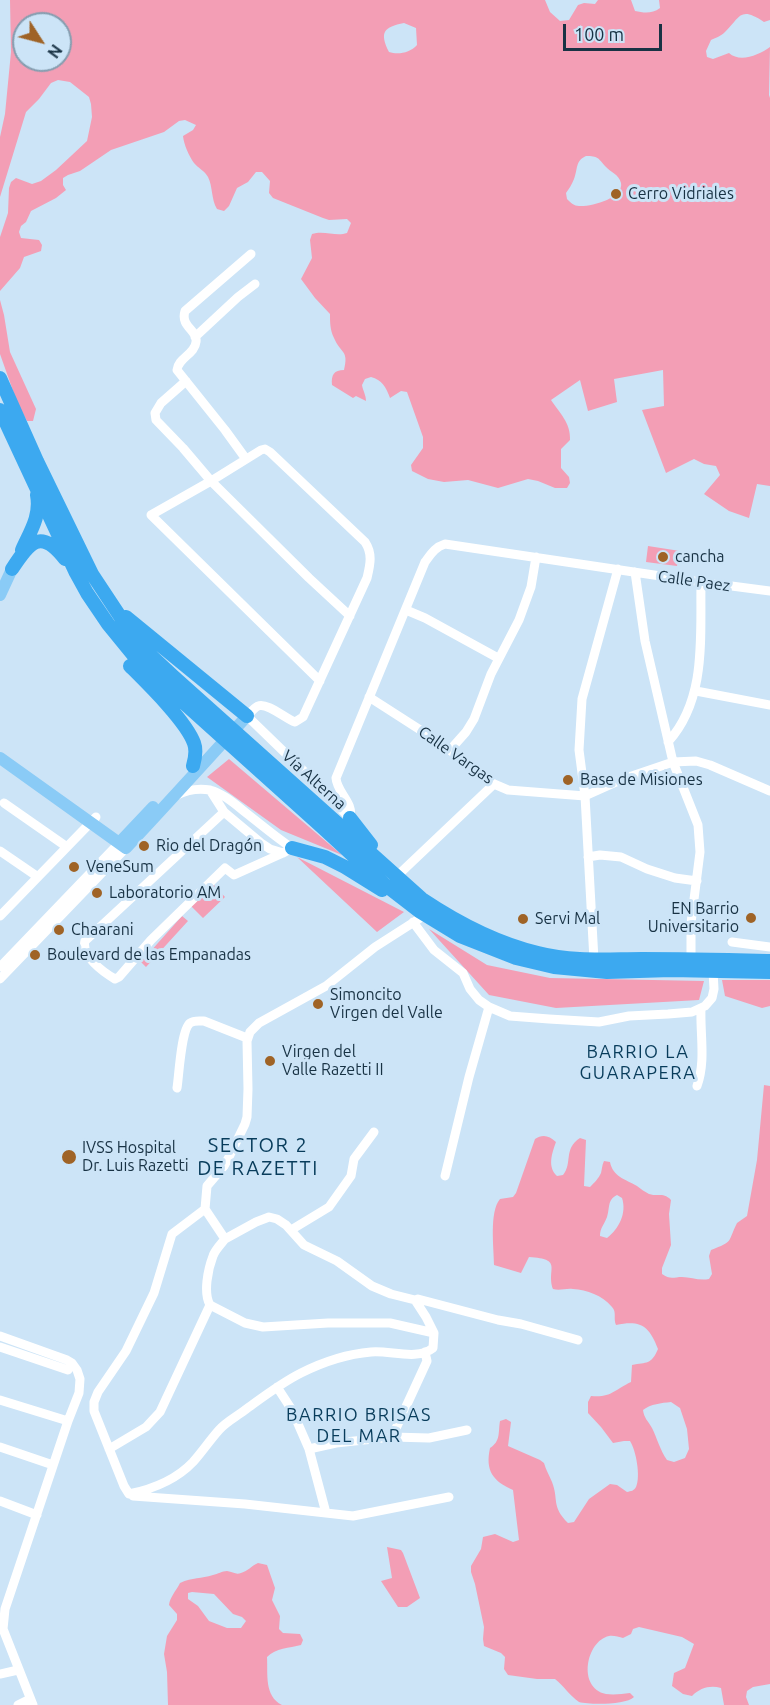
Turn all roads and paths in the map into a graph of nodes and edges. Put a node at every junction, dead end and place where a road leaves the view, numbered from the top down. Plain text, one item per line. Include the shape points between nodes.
1 (250, 254) dead end
2 (255, 284) dead end
3 (195, 337) junction
4 (0, 378) edge
5 (186, 381) junction
6 (0, 410) edge
7 (246, 459) junction
8 (211, 481) junction
9 (36, 487) junction
10 (536, 557) junction
11 (12, 569) junction
12 (618, 569) junction
13 (635, 572) junction
14 (76, 573) junction
15 (701, 582) junction
16 (770, 591) edge
17 (0, 595) edge
18 (111, 603) junction
19 (406, 610) junction
20 (350, 616) junction
21 (117, 637) junction
22 (498, 658) junction
23 (320, 681) junction
24 (696, 691) junction
25 (369, 697) junction
26 (770, 705) edge
27 (245, 718) junction
28 (668, 742) junction
29 (450, 750) junction
30 (213, 753) junction
31 (1, 758) edge
32 (673, 762) junction
33 (193, 766) junction
34 (494, 784) junction
35 (210, 790) junction
36 (770, 791) edge
37 (175, 796) junction
38 (585, 796) junction
39 (4, 804) dead end
40 (224, 812) junction
41 (350, 818) junction
42 (93, 820) junction
43 (125, 842) junction
44 (66, 848) junction
45 (288, 850) junction
46 (0, 851) edge
47 (588, 857) junction
48 (38, 877) junction
49 (396, 877) junction
50 (696, 881) junction
51 (2, 912) edge
52 (419, 916) junction
53 (732, 942) dead end
54 (770, 947) edge
55 (690, 959) junction
56 (594, 960) junction
57 (770, 961) edge
58 (0, 967) edge
59 (713, 971) junction
60 (770, 972) edge
61 (0, 980) edge
62 (489, 1007) junction
63 (701, 1009) junction
64 (247, 1038) junction
65 (698, 1086) dead end
66 (177, 1088) dead end
67 (374, 1132) dead end
68 (445, 1176) dead end
69 (204, 1209) junction
70 (291, 1230) junction
71 (225, 1239) junction
72 (415, 1300) junction
73 (210, 1305) junction
74 (434, 1333) junction
75 (0, 1336) edge
76 (578, 1340) dead end
77 (0, 1347) edge
78 (425, 1352) junction
79 (68, 1370) dead end
80 (277, 1387) junction
81 (0, 1400) edge
82 (68, 1421) junction
83 (467, 1430) dead end
84 (392, 1437) junction
85 (0, 1447) edge
86 (109, 1449) junction
87 (309, 1449) junction
88 (53, 1465) junction
89 (129, 1494) junction
90 (449, 1497) dead end
91 (0, 1501) edge
92 (326, 1514) junction
93 (37, 1515) junction
94 (5, 1593) edge
95 (2, 1631) edge
96 (18, 1671) junction
97 (0, 1674) edge
98 (31, 1702) edge
99 (18, 1705) edge

1 - 3 street via 184,313 184,321
2 - 3 street
3 - 5 street via 194,348 177,365
4 - 18 highway, Vía Alterna via 92,574
5 - 7 street
5 - 8 street via 161,403 155,418
6 - 9 highway, Vía Alterna
7 - 8 street
7 - 20 street via 261,450 270,452 367,545 367,578
8 - 20 street
8 - 23 street via 151,515
9 - 11 highway via 38,514
9 - 14 highway, Vía Alterna
10 - 12 street, Calle Paez
10 - 19 street, Calle Paez via 441,545 425,562
10 - 22 street via 523,611
11 - 14 highway via 26,548 41,541 50,543
11 - 17 main road
12 - 13 street, Calle Paez
12 - 38 street via 582,699 579,750
13 - 15 street, Calle Paez
13 - 28 street via 645,641
14 - 21 highway, Vía Alterna
15 - 16 street, Calle Paez
15 - 24 street
18 - 27 highway
18 - 49 highway, Vía Alterna via 149,654
19 - 22 street
19 - 25 street
20 - 23 street
21 - 33 highway via 128,663 185,726 194,743
21 - 52 highway, Vía Alterna via 155,677
22 - 29 street via 474,719
23 - 27 street via 298,721 263,705
24 - 26 street
24 - 28 street via 690,711
25 - 29 street, Calle Vargas
25 - 41 street via 336,778 350,806
27 - 30 main road
27 - 41 street
28 - 32 street
29 - 34 street, Calle Vargas
30 - 33 main road
30 - 37 main road
31 - 42 main road
31 - 42 main road
32 - 36 street via 710,765
32 - 38 street
32 - 50 street via 698,825
33 - 43 main road
34 - 38 street, Calle Vargas via 508,790
34 - 49 street
35 - 37 street via 187,790
35 - 40 street
35 - 45 street via 231,801
37 - 43 main road
38 - 47 street
39 - 44 street
40 - 45 street via 270,849
40 - 45 street via 85,941 85,951 109,976 119,977 225,868 234,875
41 - 49 highway
42 - 43 main road
42 - 44 street
43 - 58 street
43 - 61 street
44 - 48 street
45 - 52 highway via 325,857
46 - 48 street
47 - 50 street via 621,857 656,872
47 - 56 street
48 - 51 street
49 - 56 highway, Vía Alterna via 438,910 497,940 537,953
50 - 55 street
52 - 59 highway, Vía Alterna via 476,943 554,967 607,972
52 - 62 street via 429,946 460,969 474,995
52 - 64 street via 326,986 259,1023
53 - 54 street
55 - 56 highway, Vía Alterna
55 - 57 highway, Vía Alterna
59 - 60 highway, Vía Alterna
59 - 63 street via 712,998
62 - 63 street via 510,1016 600,1022
62 - 68 street
63 - 65 street via 702,1073
64 - 66 street via 204,1021 190,1023 184,1035
64 - 69 street via 247,1117 225,1166 207,1186
67 - 70 street via 354,1159 351,1176 329,1207
69 - 71 street
69 - 86 street via 172,1234 154,1293 126,1351 94,1402
70 - 71 street via 269,1217
70 - 72 street via 304,1245 337,1261 372,1286
71 - 73 street via 213,1254 206,1289
72 - 74 street
72 - 76 street
73 - 74 street via 262,1327 390,1323
73 - 86 street via 160,1412 146,1427
74 - 78 street via 434,1348
75 - 82 street via 72,1363 80,1379
77 - 79 street
78 - 80 street via 348,1355 302,1372
78 - 84 street via 427,1360
80 - 87 street
80 - 89 street via 220,1428 192,1463 174,1477
81 - 82 street
82 - 88 street
83 - 84 street via 429,1438
84 - 87 street
85 - 88 street
86 - 89 street
87 - 92 street
88 - 93 street
89 - 92 street
90 - 92 street via 353,1516
91 - 93 street
93 - 94 street
94 - 95 street
95 - 96 street
96 - 97 street
96 - 98 street
98 - 99 street

